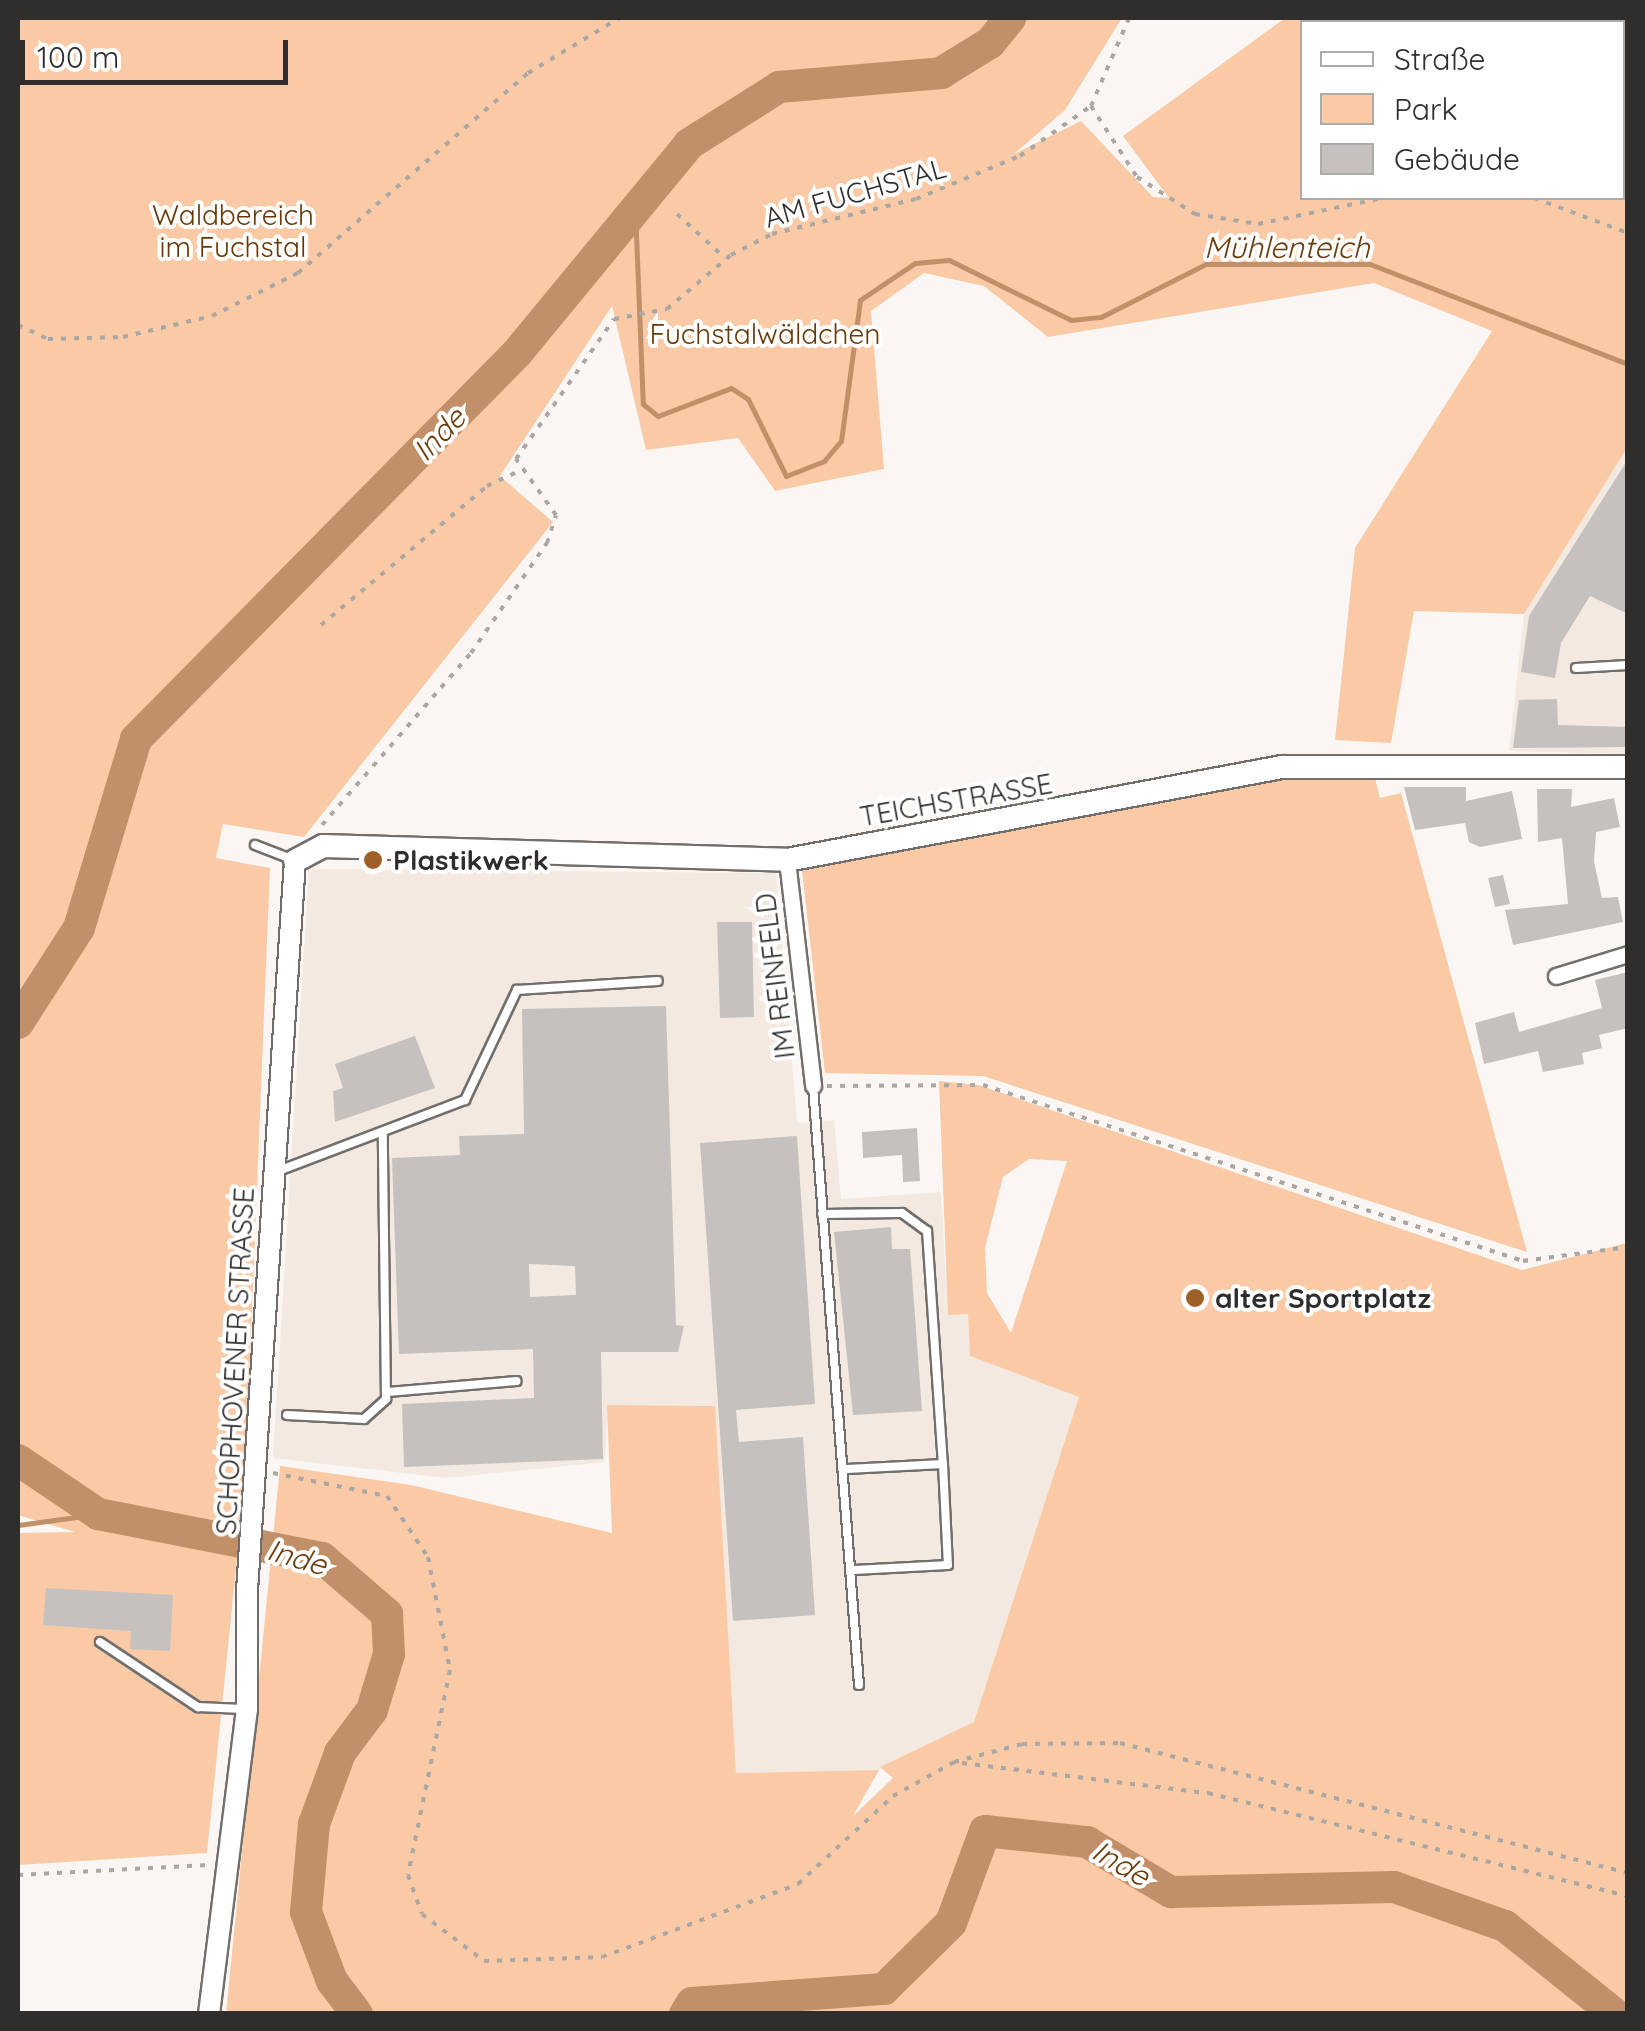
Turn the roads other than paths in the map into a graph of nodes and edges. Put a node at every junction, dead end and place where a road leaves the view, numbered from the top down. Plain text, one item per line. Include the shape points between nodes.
1 (1628, 666) edge
2 (1576, 668) dead end
3 (1628, 767) edge
4 (254, 845) dead end
5 (787, 860) junction
6 (295, 861) junction
7 (1628, 954) edge
8 (1556, 976) dead end
9 (658, 981) dead end
10 (813, 1086) joint
11 (382, 1135) junction
12 (274, 1172) junction
13 (822, 1214) junction
14 (517, 1381) dead end
15 (388, 1392) junction
16 (287, 1414) dead end
17 (943, 1464) junction
18 (847, 1469) junction
19 (854, 1570) junction
20 (100, 1642) dead end
21 (859, 1685) dead end
22 (247, 1709) junction
23 (209, 2014) edge

1 - 2 lane
3 - 5 main road, TEICHSTRASSE via 1297,766
4 - 6 lane
5 - 6 main road, TEICHSTRASSE via 322,846
5 - 10 street, IM REINFELD
6 - 12 street, SCHOPHOVENER STRASSE
7 - 8 street
9 - 11 lane via 517,990 464,1100
10 - 13 lane
11 - 12 lane
11 - 15 lane
12 - 22 street, SCHOPHOVENER STRASSE via 247,1591
13 - 17 lane via 902,1213 927,1232
13 - 18 lane via 835,1430
14 - 15 lane
15 - 16 lane via 364,1419
17 - 18 lane
17 - 19 lane via 948,1564
18 - 19 lane
19 - 21 lane
20 - 22 lane via 198,1707
22 - 23 street, SCHOPHOVENER STRASSE

